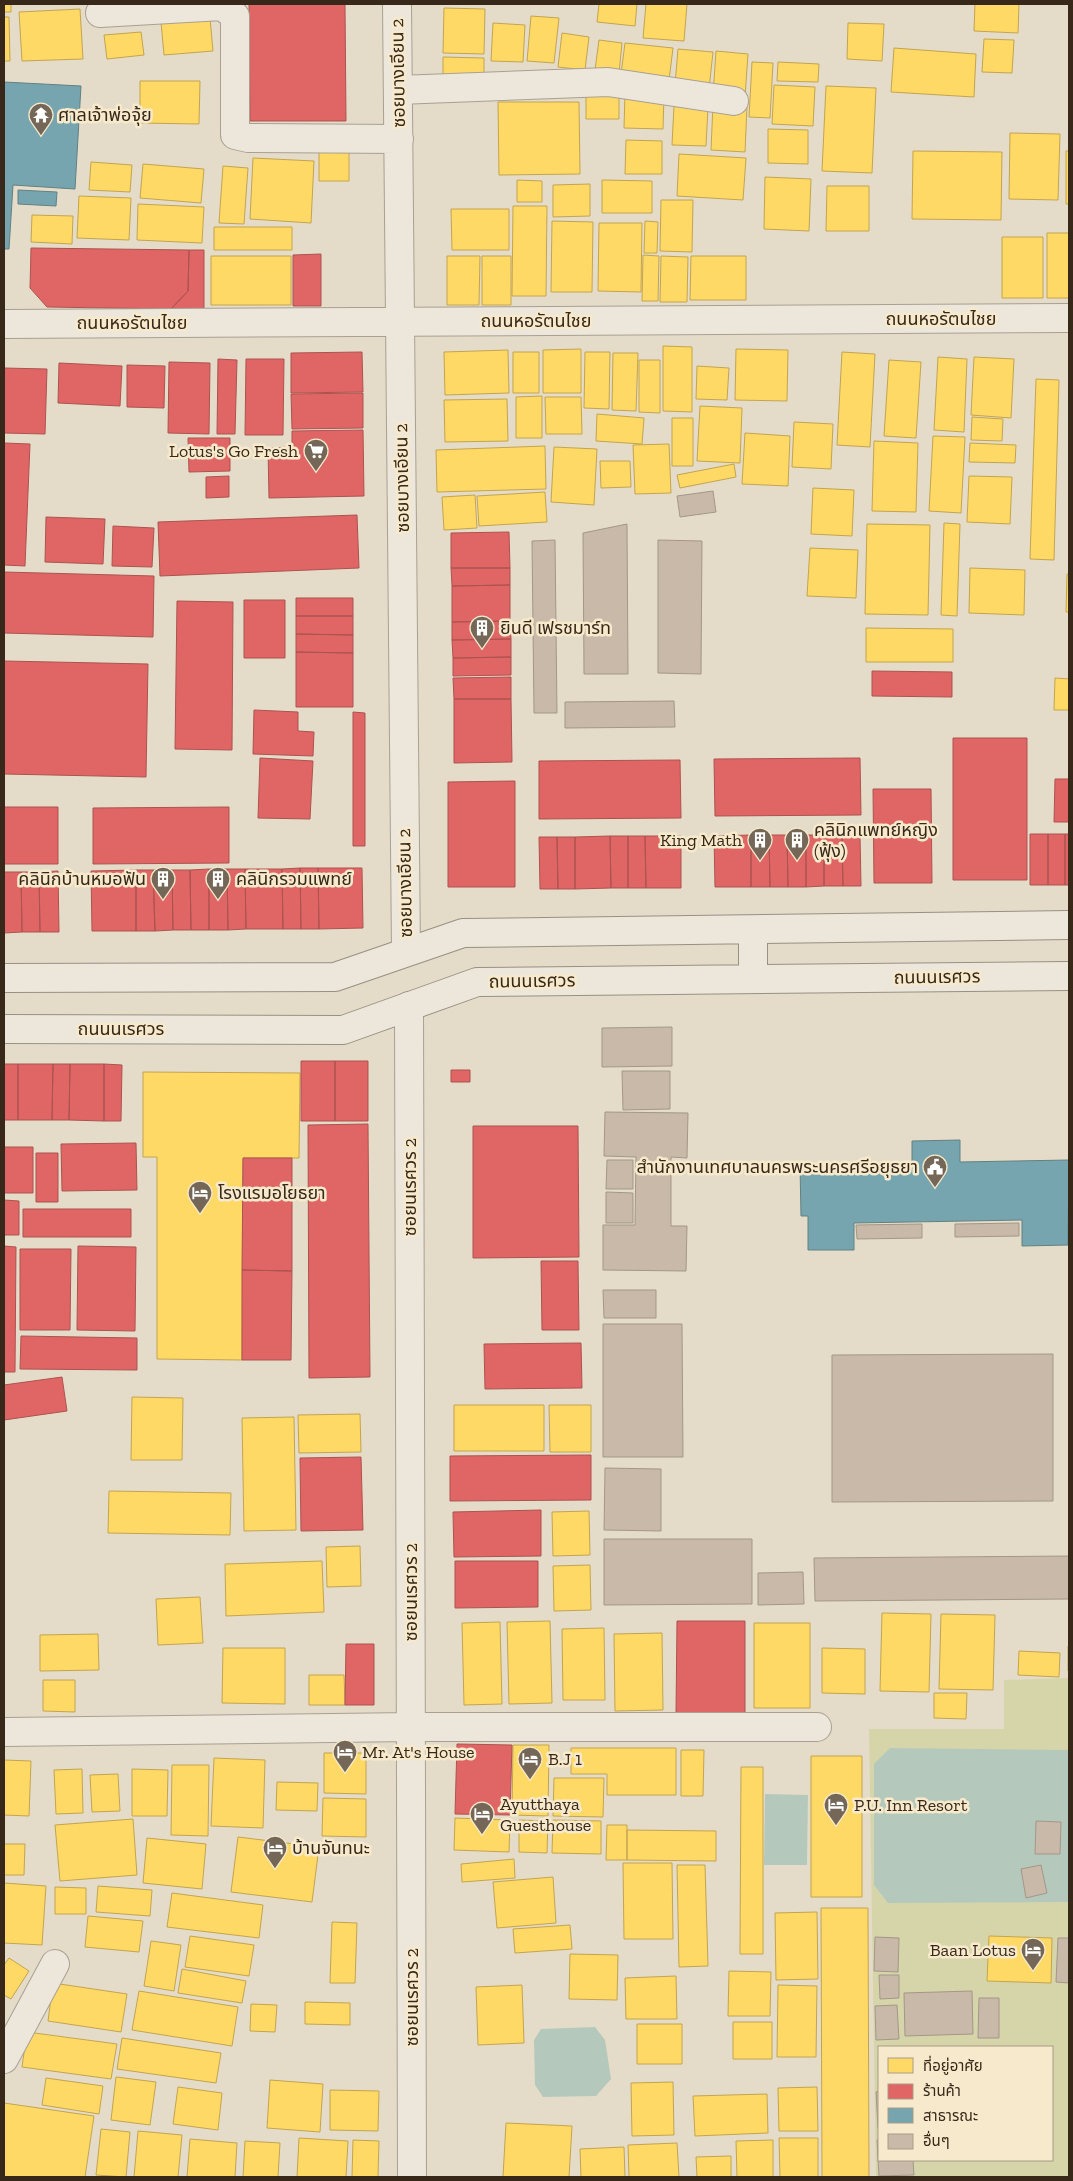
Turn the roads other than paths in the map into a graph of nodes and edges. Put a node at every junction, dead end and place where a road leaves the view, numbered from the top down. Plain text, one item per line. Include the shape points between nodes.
1 (397, 4) edge
2 (100, 13) dead end
3 (398, 90) junction
4 (734, 100) dead end
5 (399, 139) junction
6 (1069, 318) edge
7 (400, 322) junction
8 (4, 324) edge
9 (1069, 925) edge
10 (754, 930) junction
11 (406, 952) junction
12 (1069, 976) edge
13 (4, 978) edge
14 (753, 979) junction
15 (409, 1006) junction
16 (4, 1029) edge
17 (411, 1727) junction
18 (817, 1727) dead end
19 (4, 1732) edge
20 (55, 1964) dead end
21 (4, 2059) edge
22 (412, 2177) edge

1 - 3 street, ซอยบางเอียน 2
2 - 5 street via 222,6 230,10 235,16 235,135 248,138
3 - 4 street via 608,82
3 - 5 street, ซอยบางเอียน 2
5 - 7 street, ซอยบางเอียน 2
6 - 7 street, ถนนหอรัตนไชย
7 - 8 street, ถนนหอรัตนไชย
7 - 11 street, ซอยบางเอียน 2
9 - 10 street
10 - 11 street via 463,933
10 - 14 street
11 - 13 street via 335,977
12 - 14 street, ถนนนเรศวร
14 - 15 street, ถนนนเรศวร via 478,982
15 - 16 street, ถนนนเรศวร via 343,1030
15 - 17 street, ซอยนเรศวร 2
17 - 18 street
17 - 19 street
17 - 22 street, ซอยนเรศวร 2
20 - 21 street

